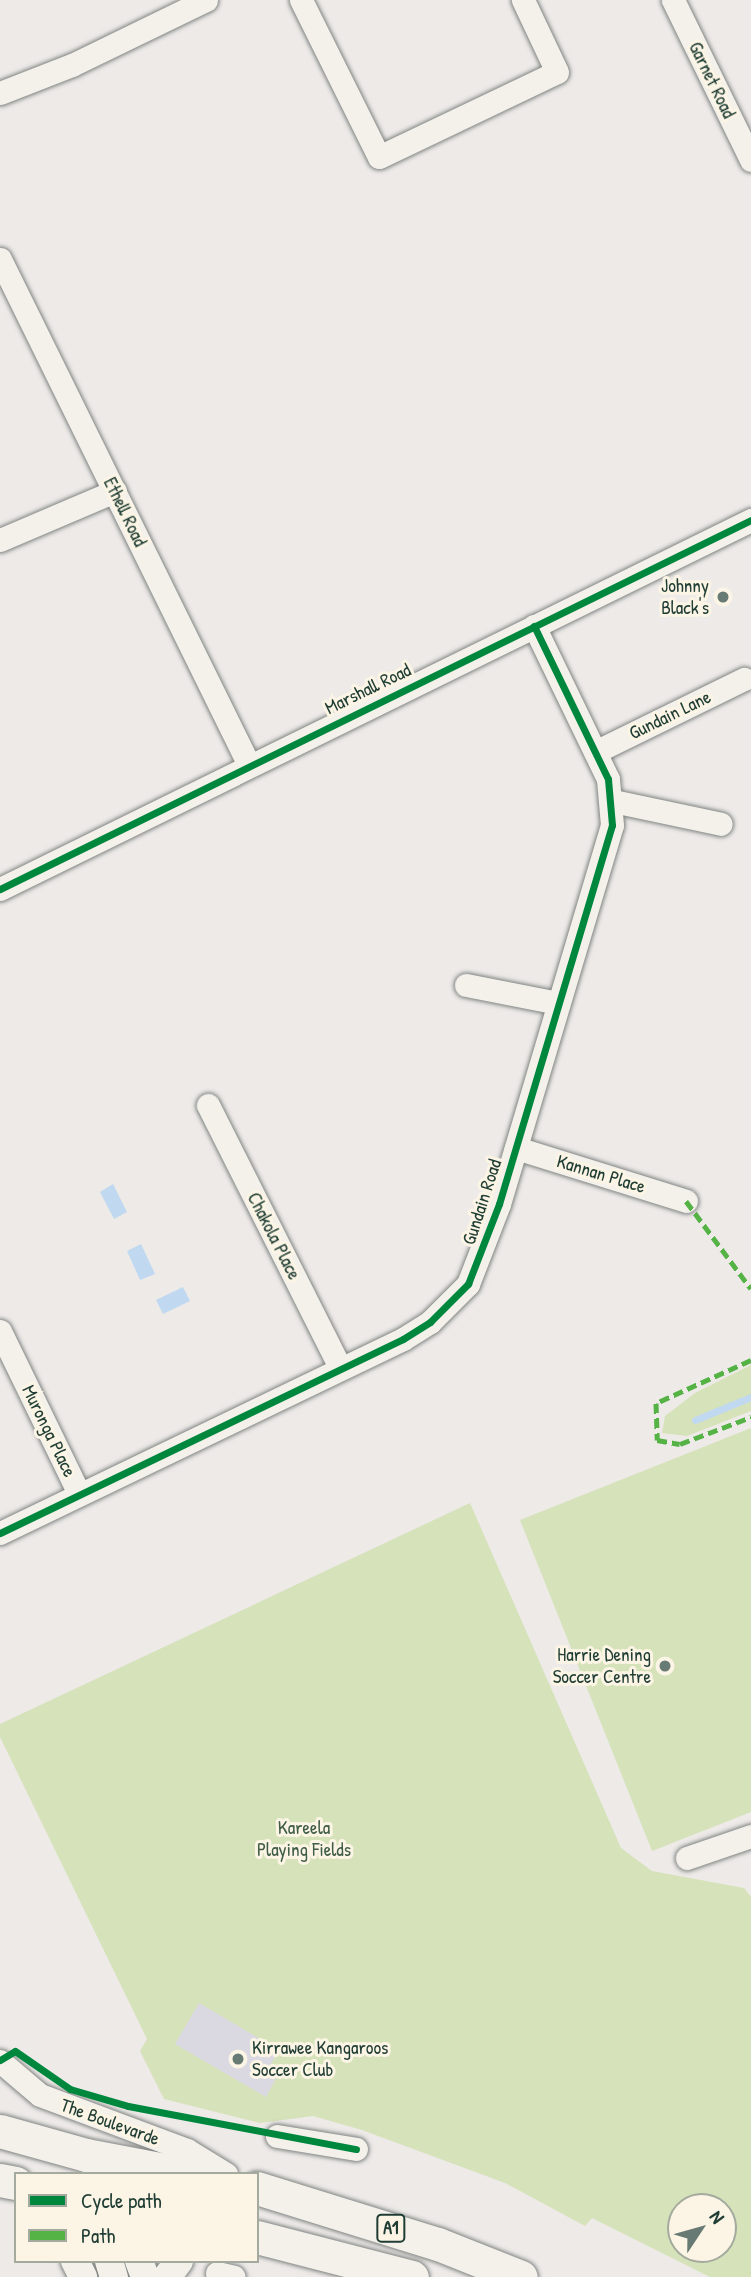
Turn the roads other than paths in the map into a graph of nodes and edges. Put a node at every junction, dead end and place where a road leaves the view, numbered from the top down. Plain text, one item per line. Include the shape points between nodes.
1 (206, 0) edge
2 (301, 0) edge
3 (523, 0) edge
4 (673, 0) edge
5 (0, 93) edge
6 (751, 160) edge
7 (0, 259) edge
8 (115, 491) junction
9 (751, 520) edge
10 (0, 540) edge
11 (534, 626) junction
12 (744, 679) dead end
13 (597, 751) junction
14 (250, 765) junction
15 (612, 801) junction
16 (721, 824) dead end
17 (0, 889) edge
18 (466, 985) dead end
19 (558, 1003) junction
20 (208, 1105) dead end
21 (516, 1148) junction
22 (687, 1201) dead end
23 (0, 1331) edge
24 (340, 1368) junction
25 (79, 1494) junction
26 (0, 1533) edge
27 (751, 1836) edge
28 (687, 1858) dead end
29 (0, 2061) edge
30 (0, 2131) edge
31 (277, 2136) dead end
32 (356, 2149) dead end
33 (97, 2165) edge
34 (167, 2172) edge
35 (223, 2172) edge
36 (259, 2189) edge
37 (266, 2241) edge
38 (412, 2277) edge
39 (521, 2277) edge

1 - 5 street via 72,65
2 - 3 street via 379,156 557,72
4 - 6 street, Garnet Road
7 - 8 street, Ethell Road
8 - 10 street
8 - 14 street, Ethell Road
9 - 11 street, Marshall Road
11 - 13 street, Gundain Road
11 - 14 street, Marshall Road
12 - 13 street, Gundain Lane
13 - 15 street, Gundain Road
14 - 17 street, Marshall Road
15 - 16 street
15 - 19 street, Gundain Road via 606,851
18 - 19 street
19 - 21 street, Gundain Road
20 - 24 street, Chakola Place
21 - 22 street, Kannan Place
21 - 24 street, Gundain Road via 484,1250 468,1283 430,1322
23 - 25 street, Muronga Place
24 - 25 street, Gundain Road
25 - 26 street, Gundain Road
27 - 28 street
29 - 35 street, The Boulevarde via 40,2095 187,2150
30 - 33 highway
31 - 32 street
33 - 34 highway
36 - 39 highway, A1 via 438,2244
37 - 38 highway, A1

